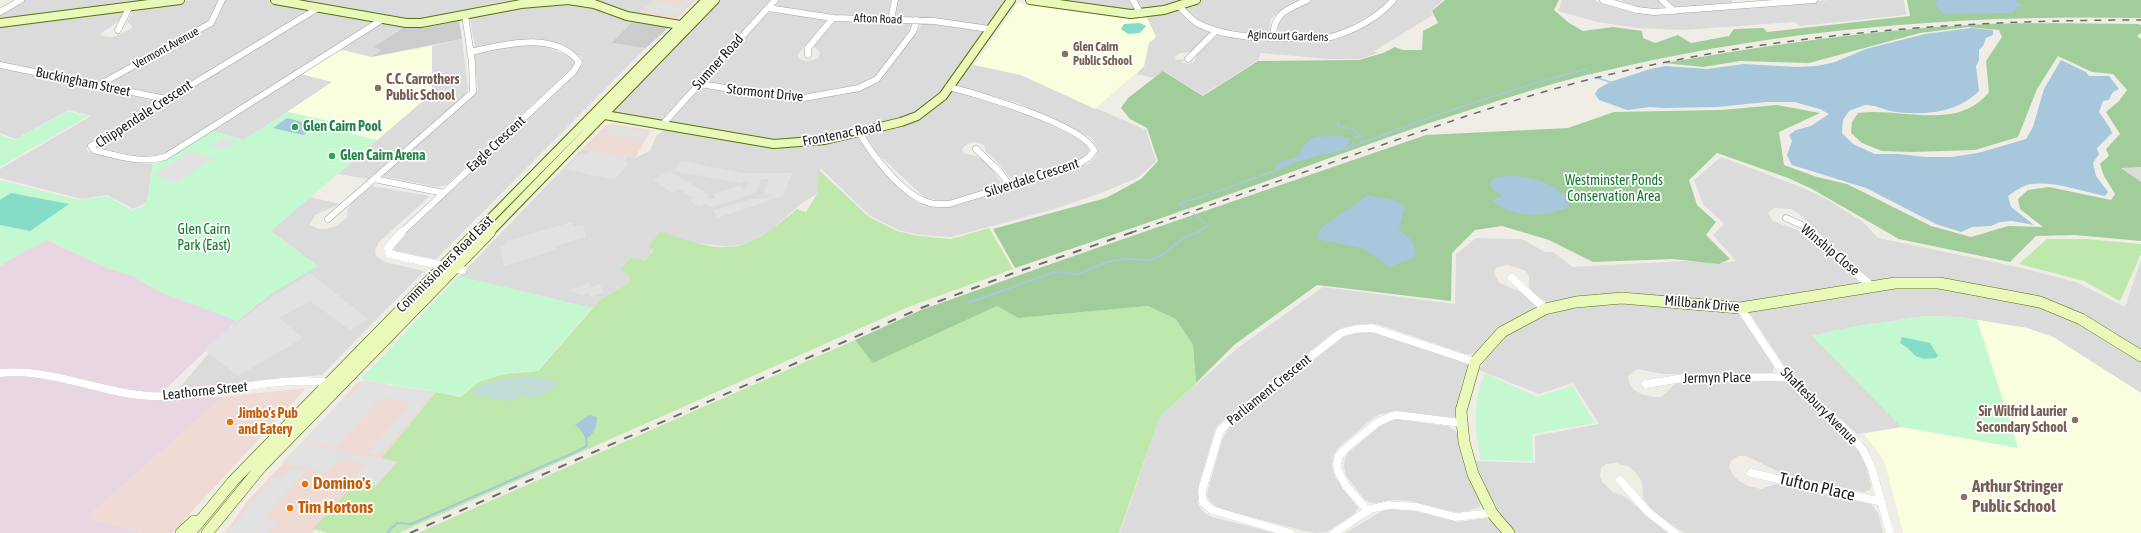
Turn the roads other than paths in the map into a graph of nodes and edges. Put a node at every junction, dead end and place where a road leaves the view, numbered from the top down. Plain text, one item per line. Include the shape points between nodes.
1 (21, 0) edge
2 (180, 0) edge
3 (222, 0) edge
4 (275, 0) edge
5 (561, 0) edge
6 (706, 0) edge
7 (715, 0) edge
8 (775, 0) edge
9 (895, 0) edge
10 (1011, 0) edge
11 (1030, 0) edge
12 (1133, 0) edge
13 (1196, 0) edge
14 (1307, 0) edge
15 (1393, 0) edge
16 (1603, 0) edge
17 (1662, 0) edge
18 (1734, 0) edge
19 (1814, 0) edge
20 (130, 6) junction
21 (1179, 6) junction
22 (1740, 6) junction
23 (318, 8) junction
24 (768, 8) junction
25 (1674, 11) junction
26 (0, 12) edge
27 (1141, 14) junction
28 (465, 15) junction
29 (833, 18) junction
30 (383, 19) junction
31 (891, 19) junction
32 (917, 20) junction
33 (0, 23) edge
34 (685, 25) junction
35 (989, 29) junction
36 (118, 30) dead end
37 (1216, 31) junction
38 (1274, 37) junction
39 (470, 52) junction
40 (808, 55) dead end
41 (1188, 59) dead end
42 (0, 65) edge
43 (699, 84) junction
44 (99, 85) junction
45 (948, 87) junction
46 (166, 99) junction
47 (598, 114) junction
48 (662, 125) junction
49 (859, 132) junction
50 (976, 149) dead end
51 (374, 179) junction
52 (1010, 186) junction
53 (444, 193) junction
54 (1786, 218) dead end
55 (328, 219) dead end
56 (442, 266) junction
57 (458, 269) junction
58 (1512, 278) dead end
59 (1872, 287) junction
60 (1740, 308) junction
61 (1545, 309) junction
62 (2141, 356) edge
63 (1474, 362) junction
64 (0, 373) edge
65 (1788, 377) junction
66 (328, 382) junction
67 (1646, 384) dead end
68 (341, 385) junction
69 (1461, 423) junction
70 (1751, 473) dead end
71 (1620, 480) dead end
72 (215, 500) junction
73 (1882, 502) junction
74 (1368, 511) junction
75 (1492, 513) junction
76 (181, 533) edge
77 (190, 533) edge
78 (207, 533) edge
79 (1290, 533) edge
80 (1334, 533) edge
81 (1509, 533) edge
82 (1675, 533) edge
83 (1890, 533) edge

1 - 26 street
2 - 20 street
3 - 44 street, Vermont Avenue via 211,23
4 - 23 street
5 - 28 street via 521,4
5 - 34 street via 594,4 627,16
6 - 34 street, Commissioners Road East
7 - 34 street, Commissioners Road East
8 - 24 street, Sumner Road
9 - 31 street
10 - 35 street, Frontenac Road
11 - 27 street
12 - 27 street
13 - 21 street
14 - 38 street via 1276,17 1273,25
15 - 38 street, Agincourt Gardens via 1378,14 1337,37
16 - 25 street via 1637,10
17 - 25 street
18 - 22 street
19 - 22 street
20 - 33 street
20 - 36 street
21 - 27 street
21 - 37 street, Agincourt Gardens via 1198,24
22 - 25 street
23 - 30 street
23 - 46 street, Chippendale Crescent
24 - 29 street, Afton Road
24 - 43 street, Sumner Road
28 - 30 street via 406,24
28 - 39 street
29 - 31 street, Afton Road
29 - 40 street via 808,48
30 - 46 street, Chippendale Crescent via 166,157 147,161 94,150 91,146
31 - 32 street, Afton Road
32 - 35 street, Afton Road
32 - 43 street, Stormont Drive via 913,32 877,79 859,88 798,99
34 - 47 street, Commissioners Road East
35 - 45 street, Frontenac Road
37 - 38 street, Agincourt Gardens
37 - 41 street
39 - 51 street via 473,92
39 - 53 street, Eagle Crescent via 530,41 544,42 565,51 579,62 574,72
42 - 44 street, Buckingham Street
43 - 48 street, Sumner Road
44 - 46 street, Buckingham Street
45 - 49 street, Frontenac Road via 943,96 917,116
45 - 52 street, Silverdale Crescent via 1018,107 1084,138 1092,145 1094,151 1077,165
47 - 48 street, Frontenac Road
47 - 56 street, Commissioners Road East
47 - 57 street, Commissioners Road East
48 - 49 street, Frontenac Road via 774,144 825,140
49 - 52 street, Silverdale Crescent via 867,147 879,160 913,194 926,202 949,204
50 - 52 street via 1000,172
51 - 53 street
51 - 55 street
53 - 56 street, Eagle Crescent via 388,248 389,254
54 - 59 street, Winship Close via 1806,227
56 - 57 street, Eagle Crescent
56 - 66 street, Commissioners Road East
57 - 68 street, Commissioners Road East
58 - 61 street
59 - 60 street, Millbank Drive
59 - 62 street, Millbank Drive via 1895,283 1939,283 2040,302 2081,319
60 - 61 street, Millbank Drive via 1622,298 1576,302
60 - 65 street, Shaftesbury Avenue
61 - 63 street, Millbank Drive via 1502,332
63 - 69 street, Millbank Drive via 1466,389
63 - 79 street, Parliament Crescent via 1388,332 1372,328 1356,329 1341,333 1231,419 1220,431 1202,490 1202,502 1212,510
64 - 66 street, Leathorne Street via 15,370 44,373 148,396 185,396 266,384
65 - 67 street, Jermyn Place via 1684,378
65 - 73 street, Shaftesbury Avenue via 1844,428 1863,450
66 - 68 street, Leathorne Street
66 - 72 street, Commissioners Road East
68 - 78 street, Commissioners Road East via 261,467
69 - 74 street via 1397,415 1386,417 1346,449 1339,456 1337,465 1340,478
69 - 75 street, Millbank Drive via 1473,474
70 - 73 street, Tufton Place
71 - 82 street via 1648,512
72 - 76 street
72 - 77 street, Commissioners Road East
73 - 83 street, Shaftesbury Avenue
74 - 75 street via 1389,505 1417,507 1455,517
74 - 80 street
75 - 81 street, Millbank Drive

